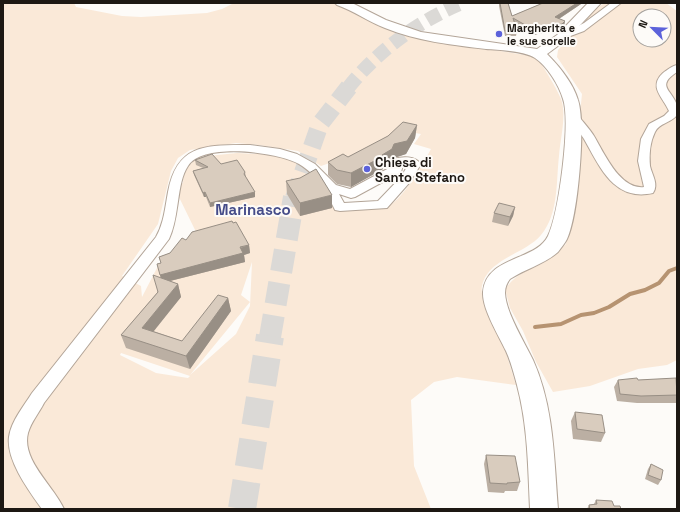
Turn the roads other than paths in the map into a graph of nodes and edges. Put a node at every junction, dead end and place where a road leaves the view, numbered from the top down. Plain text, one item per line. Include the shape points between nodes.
1 (341, 3) edge
2 (595, 3) edge
3 (617, 3) edge
4 (565, 35) junction
5 (538, 54) junction
6 (677, 68) edge
7 (573, 116) junction
8 (331, 188) junction
9 (54, 509) edge
10 (544, 509) edge

1 - 5 street via 385,25 416,34
2 - 4 street
3 - 4 street via 577,32
4 - 5 street
5 - 7 street via 547,62 565,88 571,101
6 - 7 street via 662,81 661,87 674,111 669,118 655,123 647,136 644,167 650,183 649,190 641,192 619,182 604,166 588,136
7 - 10 street via 572,151 558,238 545,253 502,274 495,284 494,293 497,307 526,372 539,431
8 - 8 street via 340,207 382,206 406,179 415,164 398,161 397,169 350,194
8 - 9 street via 304,161 276,152 251,149 213,150 188,158 178,176 169,223 162,239 38,398 25,419 18,438 22,458

